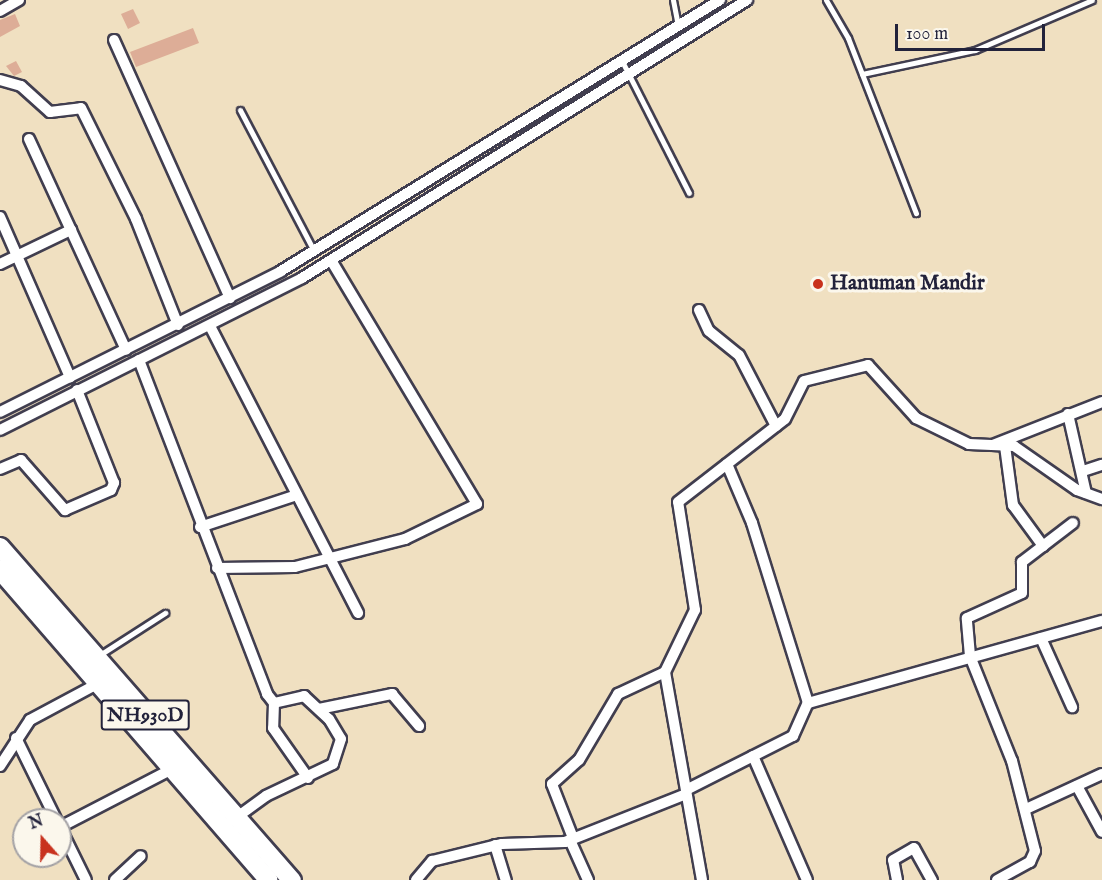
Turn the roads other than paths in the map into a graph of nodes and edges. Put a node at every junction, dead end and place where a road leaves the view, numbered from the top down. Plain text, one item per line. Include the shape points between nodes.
1 (19, 0) edge
2 (672, 0) edge
3 (720, 0) edge
4 (747, 0) edge
5 (826, 0) edge
6 (1092, 0) edge
7 (0, 11) edge
8 (678, 26) junction
9 (114, 40) dead end
10 (622, 61) junction
11 (862, 74) junction
12 (630, 75) junction
13 (0, 80) edge
14 (543, 108) junction
15 (240, 110) dead end
16 (552, 123) junction
17 (29, 139) dead end
18 (689, 193) dead end
19 (916, 213) dead end
20 (0, 217) edge
21 (71, 230) junction
22 (314, 251) junction
23 (17, 256) junction
24 (331, 260) junction
25 (0, 264) edge
26 (230, 298) junction
27 (699, 310) dead end
28 (178, 325) junction
29 (210, 326) junction
30 (126, 350) junction
31 (139, 360) junction
32 (70, 377) junction
33 (77, 390) junction
34 (1102, 402) edge
35 (0, 412) edge
36 (1068, 414) junction
37 (776, 426) junction
38 (0, 430) edge
39 (993, 445) junction
40 (1005, 446) junction
41 (727, 464) junction
42 (1102, 465) edge
43 (0, 469) edge
44 (1083, 471) junction
45 (1086, 493) junction
46 (297, 495) junction
47 (1102, 498) edge
48 (1073, 523) dead end
49 (200, 527) junction
50 (1043, 546) junction
51 (0, 547) edge
52 (329, 557) junction
53 (217, 568) junction
54 (0, 570) edge
55 (165, 613) dead end
56 (358, 613) dead end
57 (1102, 621) edge
58 (1041, 638) junction
59 (970, 656) junction
60 (95, 658) junction
61 (665, 672) junction
62 (99, 682) junction
63 (274, 703) junction
64 (808, 703) junction
65 (1072, 707) dead end
66 (320, 709) junction
67 (419, 726) dead end
68 (16, 738) junction
69 (753, 756) junction
70 (0, 766) edge
71 (170, 770) junction
72 (1102, 774) edge
73 (308, 778) junction
74 (1077, 786) junction
75 (686, 792) junction
76 (53, 808) edge
77 (1026, 809) junction
78 (236, 818) junction
79 (72, 821) edge
80 (1102, 832) edge
81 (571, 839) junction
82 (72, 845) edge
83 (495, 845) junction
84 (141, 856) dead end
85 (86, 880) edge
86 (115, 880) edge
87 (269, 880) edge
88 (292, 880) edge
89 (416, 880) edge
90 (506, 880) edge
91 (588, 880) edge
92 (702, 880) edge
93 (807, 880) edge
94 (897, 880) edge
95 (932, 880) edge
96 (997, 880) edge

1 - 7 street
2 - 8 lane
3 - 8 street
4 - 12 street
5 - 11 lane
6 - 11 lane via 975,50
8 - 10 street
9 - 26 street
10 - 12 lane
10 - 14 street
11 - 19 lane
12 - 16 street
12 - 18 lane
13 - 28 street via 21,86 50,112 81,108 136,219
14 - 16 lane
14 - 22 street
15 - 22 lane
16 - 24 street
17 - 21 street
20 - 23 street
21 - 23 street
21 - 30 street
22 - 26 street
23 - 25 street
23 - 32 street
24 - 29 street
24 - 52 street via 477,504 405,539
26 - 28 street
27 - 37 street via 709,331 739,355
28 - 30 street
29 - 31 street
29 - 46 street
30 - 32 street
31 - 33 street
31 - 49 street
32 - 35 street
33 - 38 street
33 - 43 street via 114,483 111,490 65,510 21,460
34 - 36 street
36 - 39 street
36 - 44 street
37 - 39 street via 804,381 868,365 916,418 969,444
37 - 41 street
39 - 40 street
40 - 45 street
40 - 50 street via 1013,505
41 - 61 street via 678,502 695,610
41 - 64 street via 752,523
42 - 44 street
44 - 45 street
45 - 47 street
46 - 49 street
46 - 52 street
48 - 50 street
49 - 53 street
50 - 59 street via 1019,566 1022,593 968,617
51 - 60 highway, NH930D
52 - 53 street via 270,571
52 - 56 street
53 - 63 street
54 - 62 highway, NH930D
55 - 60 lane
57 - 58 street
58 - 59 street
58 - 65 street
59 - 64 street
59 - 77 street
60 - 78 highway, NH930D
61 - 75 street
61 - 81 street via 618,694 579,760 552,784
62 - 68 street via 33,718
62 - 71 highway, NH930D
63 - 66 street via 298,695
63 - 73 street via 273,728
64 - 69 street via 793,736
66 - 67 street via 392,694
66 - 73 street via 340,743 333,764
68 - 70 street
68 - 76 street via 26,766
69 - 75 street
69 - 93 street
71 - 79 street
71 - 87 highway, NH930D
72 - 74 street
73 - 78 street via 266,796
74 - 77 street
74 - 80 street
75 - 81 street
75 - 92 street
77 - 96 street via 1034,856
78 - 88 highway, NH930D
81 - 83 street
81 - 91 street
82 - 85 street
83 - 89 street via 428,863
83 - 90 street
84 - 86 street
94 - 95 street via 893,860 914,848

